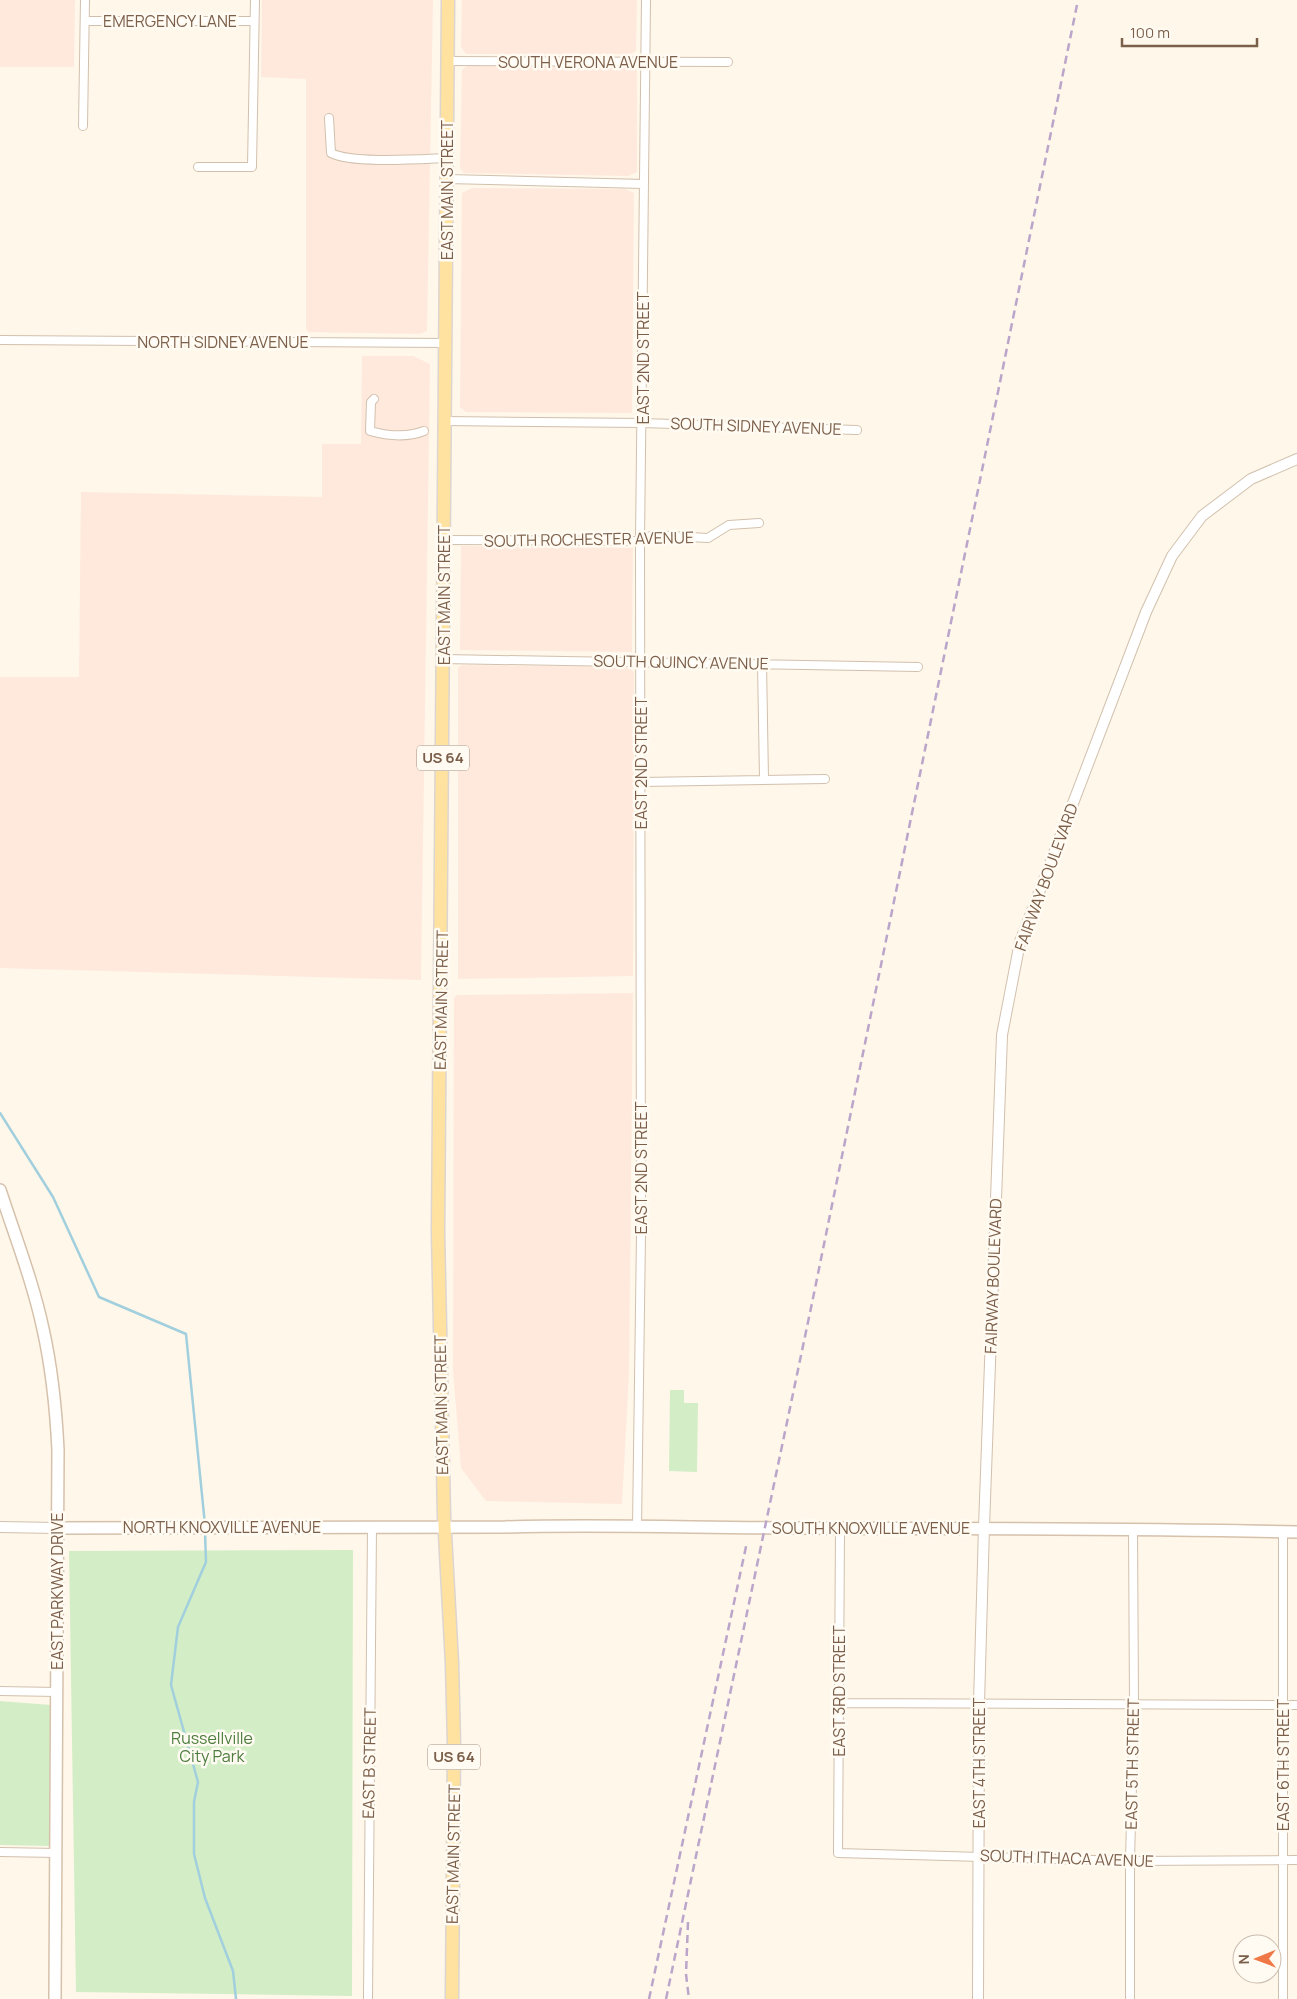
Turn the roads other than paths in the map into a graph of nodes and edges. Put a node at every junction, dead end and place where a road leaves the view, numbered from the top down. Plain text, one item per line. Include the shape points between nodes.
1 (85, 0) edge
2 (254, 0) edge
3 (448, 0) edge
4 (646, 0) edge
5 (254, 20) junction
6 (85, 21) junction
7 (448, 60) junction
8 (646, 62) junction
9 (728, 62) dead end
10 (329, 118) dead end
11 (83, 126) dead end
12 (447, 158) junction
13 (198, 168) dead end
14 (447, 180) junction
15 (644, 184) junction
16 (0, 340) edge
17 (446, 343) junction
18 (374, 399) dead end
19 (445, 421) junction
20 (643, 423) junction
21 (856, 430) dead end
22 (424, 431) dead end
23 (1297, 459) edge
24 (759, 523) dead end
25 (444, 540) junction
26 (640, 541) junction
27 (443, 659) junction
28 (641, 662) junction
29 (762, 663) junction
30 (918, 667) dead end
31 (825, 778) dead end
32 (764, 779) junction
33 (641, 782) junction
34 (0, 1190) edge
35 (637, 1526) junction
36 (0, 1527) edge
37 (372, 1527) junction
38 (444, 1527) junction
39 (57, 1528) junction
40 (840, 1528) junction
41 (984, 1528) junction
42 (1133, 1529) junction
43 (1283, 1532) junction
44 (1297, 1532) edge
45 (0, 1690) edge
46 (57, 1692) junction
47 (839, 1703) junction
48 (980, 1703) junction
49 (1134, 1704) junction
50 (1283, 1705) junction
51 (1297, 1705) edge
52 (0, 1852) edge
53 (56, 1853) junction
54 (838, 1853) joint
55 (978, 1855) junction
56 (1130, 1860) junction
57 (1282, 1860) junction
58 (1297, 1860) edge
59 (55, 1999) edge
60 (368, 1999) edge
61 (452, 1999) edge
62 (978, 1999) edge
63 (1130, 1999) edge
64 (1283, 1999) edge

1 - 6 street
2 - 5 street
3 - 7 main road, EAST MAIN STREET / US 64
4 - 8 street, EAST 2ND STREET
5 - 6 street, EMERGENCY LANE
5 - 13 street via 252,167
6 - 11 street
7 - 8 street, SOUTH VERONA AVENUE
7 - 12 main road, EAST MAIN STREET / US 64
8 - 9 street, SOUTH VERONA AVENUE
8 - 15 street, EAST 2ND STREET
10 - 12 street via 331,153 339,157
12 - 14 main road, EAST MAIN STREET / US 64
14 - 15 street
14 - 17 main road, EAST MAIN STREET / US 64
15 - 20 street, EAST 2ND STREET
16 - 17 street, NORTH SIDNEY AVENUE
17 - 19 main road, EAST MAIN STREET / US 64
18 - 22 street via 371,402 370,431 399,436 413,436
19 - 20 street, SOUTH SIDNEY AVENUE
19 - 25 main road, EAST MAIN STREET / US 64
20 - 21 street, SOUTH SIDNEY AVENUE
20 - 26 street, EAST 2ND STREET
23 - 41 street, FAIRWAY BOULEVARD via 1251,479 1202,516 1172,556 1146,612 1020,942 1002,1036
24 - 26 street, SOUTH ROCHESTER AVENUE via 729,525 708,538 653,536
25 - 26 street, SOUTH ROCHESTER AVENUE
25 - 27 main road, EAST MAIN STREET / US 64
26 - 28 street, EAST 2ND STREET
27 - 28 street, SOUTH QUINCY AVENUE
27 - 38 main road, EAST MAIN STREET / US 64 via 438,1232
28 - 29 street, SOUTH QUINCY AVENUE
28 - 33 street, EAST 2ND STREET
29 - 30 street, SOUTH QUINCY AVENUE
29 - 32 street
31 - 32 street
32 - 33 street
33 - 35 street, EAST 2ND STREET
34 - 39 main road, EAST PARKWAY DRIVE via 32,1286 50,1365 57,1413
35 - 38 main road, SOUTH KNOXVILLE AVENUE
35 - 40 main road, SOUTH KNOXVILLE AVENUE
36 - 39 street, NORTH KNOXVILLE AVENUE
37 - 38 main road, NORTH KNOXVILLE AVENUE
37 - 39 main road, NORTH KNOXVILLE AVENUE
37 - 60 street, EAST B STREET
38 - 61 main road, EAST MAIN STREET / US 64 via 454,1744
39 - 46 main road, EAST PARKWAY DRIVE
40 - 41 main road, SOUTH KNOXVILLE AVENUE
40 - 47 street, EAST 3RD STREET
41 - 42 main road, SOUTH KNOXVILLE AVENUE
41 - 48 street, EAST 4TH STREET
42 - 43 main road, SOUTH KNOXVILLE AVENUE
42 - 49 street, EAST 5TH STREET
43 - 44 main road, SOUTH KNOXVILLE AVENUE
43 - 50 street, EAST 6TH STREET
45 - 46 street
46 - 53 main road, EAST PARKWAY DRIVE
47 - 48 street
47 - 54 street, EAST 3RD STREET
48 - 49 street
48 - 55 street, EAST 4TH STREET
49 - 50 street
49 - 56 street, EAST 5TH STREET
50 - 51 street
50 - 57 street, EAST 6TH STREET
52 - 53 street
53 - 59 main road, EAST PARKWAY DRIVE
54 - 55 street, SOUTH ITHACA AVENUE
55 - 56 street, SOUTH ITHACA AVENUE
55 - 62 street, EAST 4TH STREET
56 - 57 street, SOUTH ITHACA AVENUE
56 - 63 street, EAST 5TH STREET
57 - 58 street, SOUTH ITHACA AVENUE
57 - 64 street, EAST 6TH STREET

